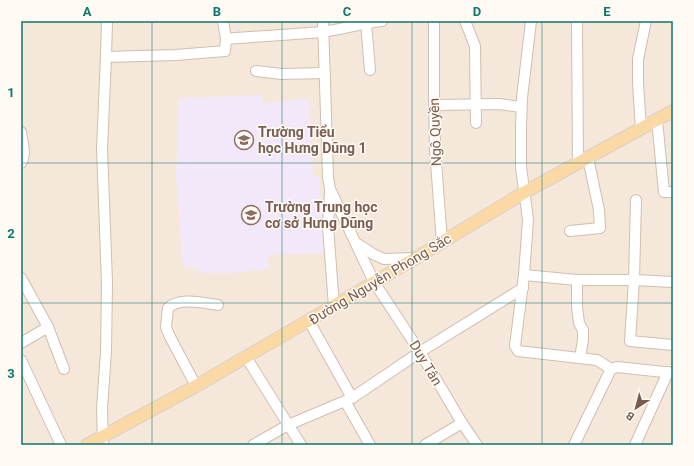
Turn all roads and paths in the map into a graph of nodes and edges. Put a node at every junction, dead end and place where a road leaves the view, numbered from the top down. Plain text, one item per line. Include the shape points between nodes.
1 (107, 21) edge
2 (223, 21) edge
3 (323, 21) edge
4 (382, 21) edge
5 (434, 21) edge
6 (465, 21) edge
7 (531, 21) edge
8 (577, 21) edge
9 (646, 21) edge
10 (366, 23) junction
11 (323, 32) junction
12 (226, 39) junction
13 (106, 57) junction
14 (370, 70) dead end
15 (256, 71) dead end
16 (325, 73) junction
17 (476, 104) junction
18 (434, 105) junction
19 (521, 107) junction
20 (673, 111) edge
21 (657, 120) junction
22 (476, 123) dead end
23 (641, 129) junction
24 (21, 132) edge
25 (583, 160) junction
26 (21, 163) edge
27 (330, 189) junction
28 (525, 192) junction
29 (673, 192) edge
30 (636, 200) dead end
31 (570, 231) dead end
32 (355, 242) junction
33 (442, 242) junction
34 (416, 258) junction
35 (524, 275) junction
36 (577, 280) junction
37 (634, 280) junction
38 (374, 282) junction
39 (673, 282) edge
40 (22, 283) edge
41 (523, 288) junction
42 (218, 305) dead end
43 (334, 306) junction
44 (309, 321) junction
45 (48, 327) junction
46 (21, 343) edge
47 (673, 345) edge
48 (420, 352) junction
49 (246, 357) junction
50 (580, 358) junction
51 (21, 360) edge
52 (64, 369) dead end
53 (611, 369) junction
54 (670, 373) edge
55 (196, 386) junction
56 (348, 400) junction
57 (462, 424) junction
58 (288, 425) junction
59 (103, 440) edge
60 (61, 445) edge
61 (87, 445) edge
62 (253, 445) edge
63 (301, 445) edge
64 (370, 445) edge
65 (425, 445) edge
66 (478, 445) edge
67 (574, 445) edge
68 (635, 445) edge

1 - 13 street
2 - 12 street
3 - 11 street
4 - 10 street
5 - 18 street, Ngô Quyền
6 - 17 street via 475,46
7 - 19 street
8 - 25 street
9 - 23 street via 638,59
10 - 11 street
10 - 14 street
11 - 12 street
11 - 16 street
12 - 13 street via 225,51
13 - 59 street via 102,149 107,275
15 - 16 street via 282,74
16 - 27 street
17 - 18 street
17 - 19 street
17 - 22 street
18 - 33 street, Ngô Quyền
19 - 28 street via 521,167
20 - 21 main road, Đường Nguyễn Phong Sắc
21 - 23 main road, Đường Nguyễn Phong Sắc
21 - 29 street via 664,192
23 - 25 main road, Đường Nguyễn Phong Sắc
24 - 26 street via 24,148
25 - 28 main road, Đường Nguyễn Phong Sắc
25 - 31 street via 599,210 600,228
27 - 32 street, Duy Tân
27 - 43 street via 328,234
28 - 33 main road, Đường Nguyễn Phong Sắc
28 - 35 street via 528,220
30 - 37 street
32 - 34 street via 384,259
32 - 38 street, Duy Tân
33 - 34 main road, Đường Nguyễn Phong Sắc
34 - 38 main road, Đường Nguyễn Phong Sắc
35 - 36 street
35 - 41 street
36 - 37 street
36 - 50 street via 577,308 583,330
37 - 39 street
37 - 47 street via 630,341
38 - 43 main road, Đường Nguyễn Phong Sắc
38 - 48 street, Duy Tân
40 - 45 street
41 - 48 street
41 - 50 street via 515,346 518,351
42 - 55 street via 191,302 176,303 168,308 166,327
43 - 44 main road, Đường Nguyễn Phong Sắc
44 - 49 main road, Đường Nguyễn Phong Sắc
44 - 56 street
45 - 46 street
45 - 52 street
48 - 56 street
48 - 57 street, Duy Tân
49 - 55 main road, Đường Nguyễn Phong Sắc
49 - 58 street
50 - 53 street via 597,360
51 - 60 street
53 - 54 street via 617,367
53 - 67 street
54 - 68 street
55 - 59 main road, Đường Nguyễn Phong Sắc
56 - 58 street
56 - 64 street
57 - 65 street
57 - 66 street, Duy Tân
58 - 62 street
58 - 63 street
59 - 61 main road, Đường Nguyễn Phong Sắc

